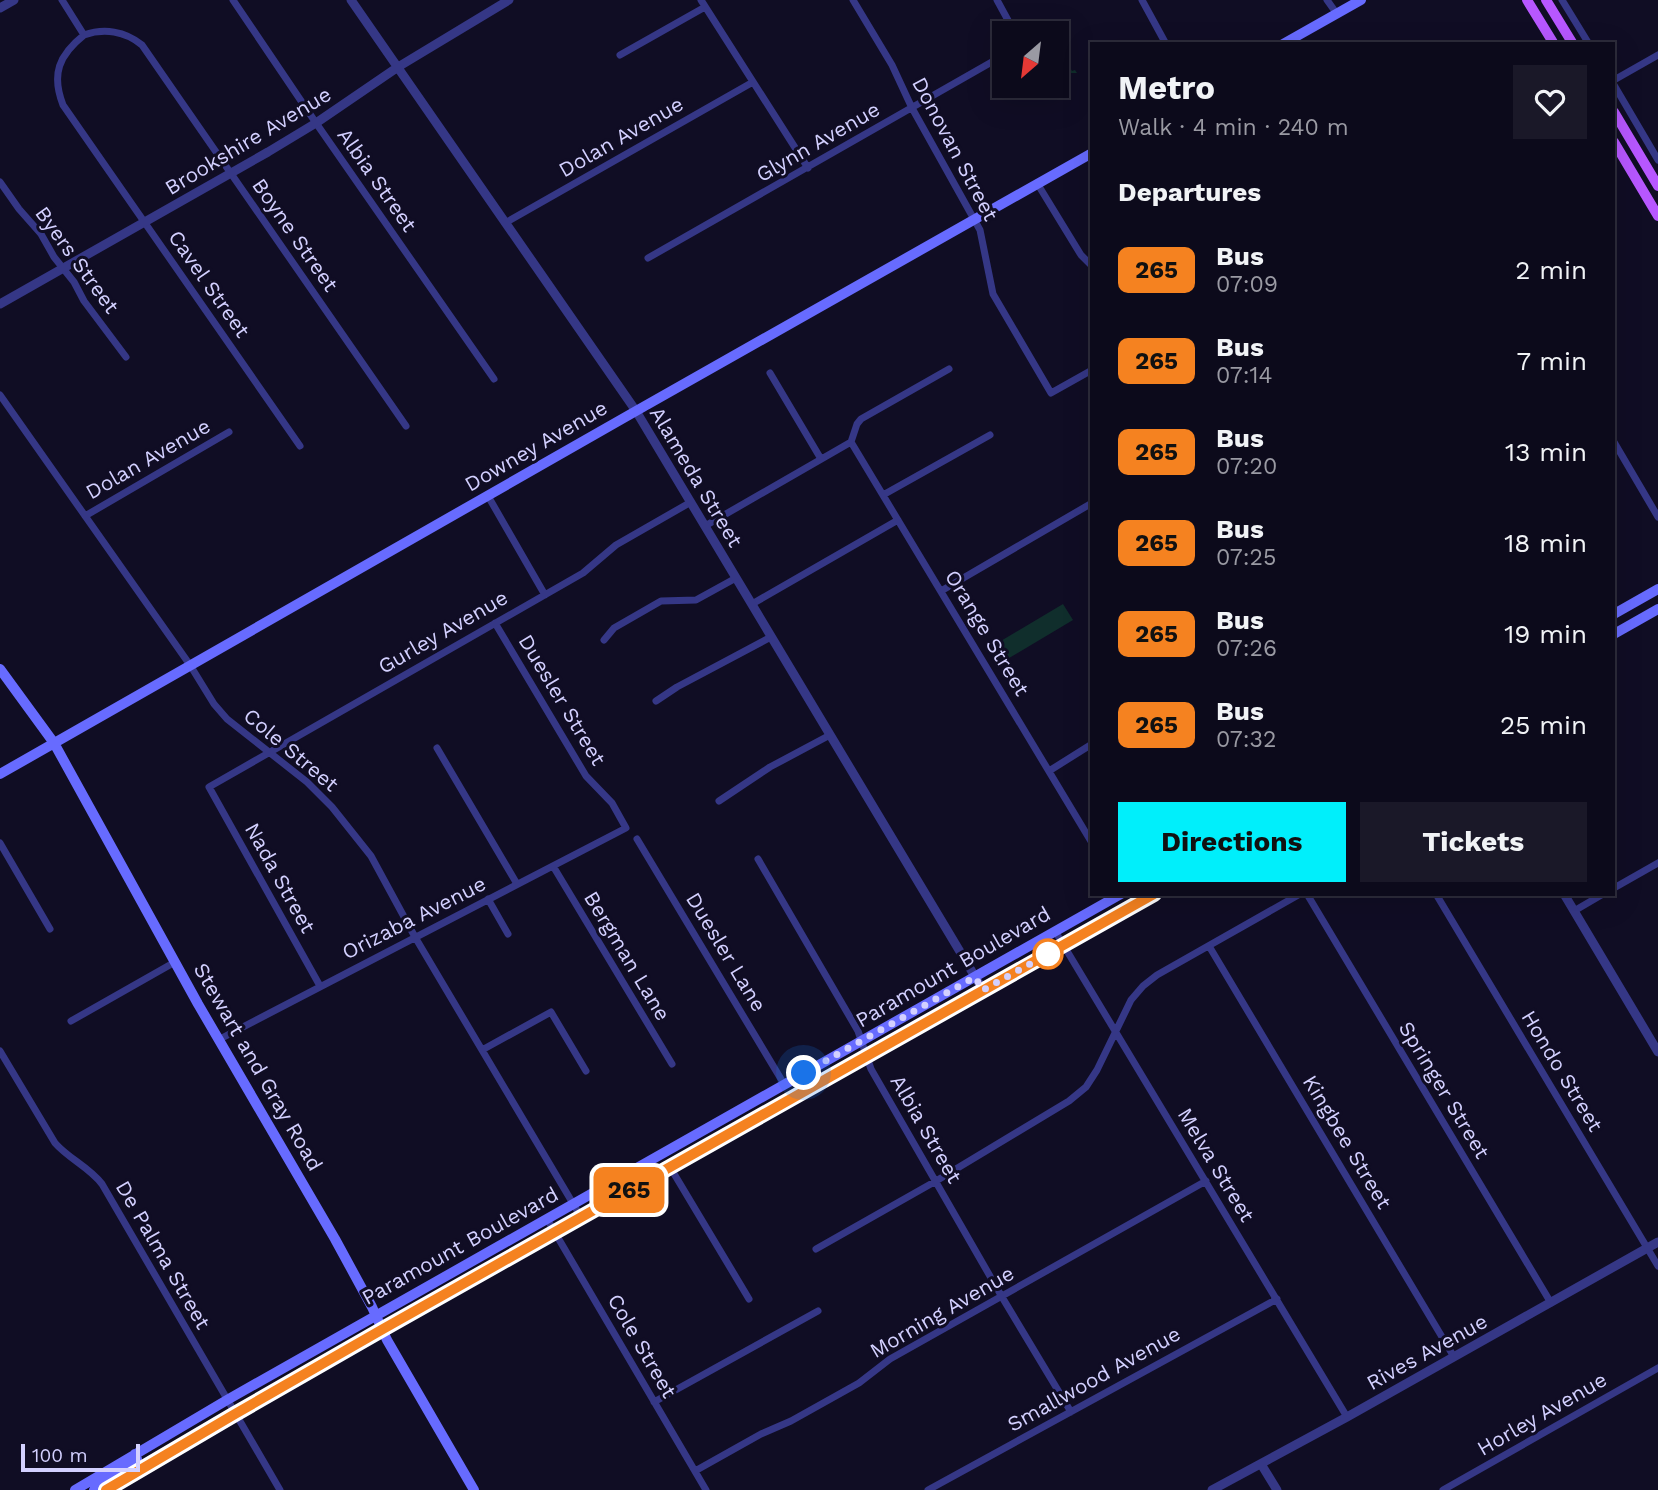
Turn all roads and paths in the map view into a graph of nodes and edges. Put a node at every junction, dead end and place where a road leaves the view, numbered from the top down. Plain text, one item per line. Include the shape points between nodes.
1 (13, 0) edge
2 (62, 0) edge
3 (233, 0) edge
4 (351, 0) edge
5 (509, 0) edge
6 (853, 0) edge
7 (997, 0) edge
8 (1142, 0) edge
9 (1327, 0) edge
10 (1361, 0) edge
11 (1527, 0) edge
12 (1546, 0) edge
13 (1565, 1) edge
14 (703, 3) edge
15 (0, 8) edge
16 (1337, 14) junction
17 (1008, 21) edge
18 (84, 35) junction
19 (1165, 42) edge
20 (1287, 42) edge
21 (1552, 42) edge
22 (1572, 42) edge
23 (1588, 42) edge
24 (620, 55) dead end
25 (1658, 55) edge
26 (992, 62) edge
27 (398, 67) junction
28 (1615, 79) edge
29 (753, 82) junction
30 (1615, 87) edge
31 (912, 108) junction
32 (1615, 114) edge
33 (316, 123) junction
34 (1615, 144) edge
35 (1090, 154) edge
36 (1658, 160) edge
37 (808, 168) junction
38 (231, 173) junction
39 (0, 182) edge
40 (1037, 183) junction
41 (1658, 186) edge
42 (1658, 216) edge
43 (974, 219) junction
44 (145, 223) junction
45 (505, 223) junction
46 (648, 258) dead end
47 (1090, 264) edge
48 (63, 269) junction
49 (0, 304) edge
50 (126, 357) dead end
51 (948, 369) dead end
52 (1090, 371) edge
53 (770, 373) dead end
54 (494, 379) dead end
55 (0, 395) edge
56 (636, 411) junction
57 (407, 426) dead end
58 (229, 432) dead end
59 (990, 435) dead end
60 (851, 442) junction
61 (1615, 444) edge
62 (300, 446) dead end
63 (821, 459) junction
64 (883, 495) junction
65 (488, 496) junction
66 (691, 502) junction
67 (1090, 504) edge
68 (85, 516) junction
69 (1658, 517) edge
70 (898, 520) junction
71 (705, 526) junction
72 (736, 578) junction
73 (1658, 589) edge
74 (941, 591) junction
75 (545, 595) junction
76 (752, 604) junction
77 (1658, 608) edge
78 (1615, 613) edge
79 (495, 623) junction
80 (1615, 633) edge
81 (771, 637) junction
82 (604, 640) dead end
83 (190, 665) junction
84 (0, 668) edge
85 (656, 701) dead end
86 (830, 735) junction
87 (54, 743) junction
88 (1090, 745) edge
89 (437, 748) dead end
90 (270, 752) junction
91 (1049, 771) junction
92 (0, 774) edge
93 (209, 787) joint
94 (719, 801) dead end
95 (626, 828) joint
96 (637, 839) dead end
97 (1090, 840) edge
98 (0, 843) edge
99 (758, 859) dead end
100 (1658, 863) edge
101 (553, 866) junction
102 (517, 884) junction
103 (1615, 887) edge
104 (1118, 896) edge
105 (1122, 896) edge
106 (1150, 896) edge
107 (1296, 896) edge
108 (1308, 896) edge
109 (1437, 896) edge
110 (1565, 896) edge
111 (1600, 896) edge
112 (488, 899) junction
113 (1574, 911) junction
114 (1109, 919) junction
115 (50, 929) dead end
116 (1055, 931) junction
117 (508, 934) dead end
118 (415, 937) junction
119 (1064, 944) junction
120 (1209, 946) junction
121 (175, 962) junction
122 (975, 977) junction
123 (320, 986) junction
124 (983, 990) junction
125 (71, 1021) dead end
126 (1117, 1032) junction
127 (218, 1040) junction
128 (861, 1041) junction
129 (482, 1050) junction
130 (0, 1051) edge
131 (1658, 1052) edge
132 (866, 1056) junction
133 (671, 1064) dead end
134 (586, 1071) dead end
135 (784, 1084) junction
136 (670, 1167) junction
137 (936, 1181) junction
138 (1206, 1181) junction
139 (573, 1204) junction
140 (581, 1217) junction
141 (547, 1219) junction
142 (555, 1232) junction
143 (1658, 1242) edge
144 (1647, 1248) junction
145 (816, 1249) dead end
146 (1658, 1266) edge
147 (1002, 1297) junction
148 (749, 1299) dead end
149 (1277, 1299) junction
150 (1551, 1303) junction
151 (818, 1311) dead end
152 (376, 1316) junction
153 (383, 1329) junction
154 (1454, 1357) junction
155 (1658, 1368) edge
156 (227, 1400) junction
157 (654, 1402) junction
158 (1071, 1412) junction
159 (235, 1414) junction
160 (1347, 1417) junction
161 (135, 1454) junction
162 (1261, 1464) junction
163 (695, 1471) junction
164 (75, 1490) edge
165 (93, 1490) edge
166 (106, 1490) edge
167 (280, 1490) edge
168 (474, 1490) edge
169 (706, 1490) edge
170 (928, 1490) edge
171 (1212, 1490) edge
172 (1277, 1490) edge
173 (1443, 1490) edge

1 - 15 street
2 - 18 street
3 - 33 street, Albia Street
4 - 27 street, Alameda Street
5 - 27 street, Brookshire Avenue
6 - 31 street, Donovan Street
7 - 17 street
8 - 19 street
9 - 16 street
10 - 16 main road
11 - 21 main road
12 - 22 main road
13 - 23 street
14 - 24 street
14 - 29 street
16 - 20 main road
18 - 38 street, Boyne Street via 116,32 142,45
18 - 44 street, Cavel Street via 66,51 60,64 58,93
25 - 28 street
26 - 31 street, Glynn Avenue
27 - 33 street, Brookshire Avenue
27 - 45 street, Alameda Street
29 - 37 street
29 - 45 street, Dolan Avenue
30 - 36 street
31 - 37 street, Glynn Avenue
31 - 43 street, Donovan Street
32 - 41 main road
33 - 38 street, Brookshire Avenue
33 - 54 street, Albia Street
34 - 42 main road
35 - 40 main road, Downey Avenue
37 - 46 street, Glynn Avenue
38 - 44 street, Brookshire Avenue
38 - 57 street, Boyne Street
39 - 48 street, Byers Street
40 - 43 main road, Downey Avenue
40 - 47 street
43 - 52 street, Donovan Street via 998,304 1051,393
43 - 56 main road, Downey Avenue
44 - 48 street, Brookshire Avenue
44 - 62 street, Cavel Street
45 - 56 street, Alameda Street
48 - 49 street, Brookshire Avenue
48 - 50 street, Byers Street
51 - 60 street via 861,419
53 - 63 street
55 - 68 street, Cole Street
56 - 65 main road, Downey Avenue
56 - 66 street, Alameda Street
58 - 68 street, Dolan Avenue
59 - 64 street
60 - 63 street
60 - 64 street, Orange Street
61 - 69 street
63 - 71 street
64 - 70 street, Orange Street
65 - 75 street
65 - 83 main road, Downey Avenue
66 - 71 street, Alameda Street
66 - 75 street, Gurley Avenue via 618,544 591,568
67 - 74 street
68 - 83 street, Cole Street
70 - 74 street, Orange Street
70 - 76 street
71 - 72 street, Alameda Street
72 - 76 street, Alameda Street
72 - 82 street via 696,600 661,601 614,628
73 - 78 main road
74 - 91 street, Orange Street
75 - 79 street, Gurley Avenue
76 - 81 street, Alameda Street
77 - 80 main road
79 - 90 street, Gurley Avenue
79 - 95 street, Duesler Street via 586,776 612,803
81 - 85 street
81 - 86 street, Alameda Street
83 - 87 main road, Downey Avenue
83 - 90 street, Cole Street via 227,719
84 - 87 main road, Stewart and Gray Road
86 - 94 street
86 - 122 street, Alameda Street
87 - 92 main road, Downey Avenue
87 - 121 main road, Stewart and Gray Road
88 - 91 street
89 - 102 street
90 - 93 street, Gurley Avenue
90 - 118 street, Cole Street via 307,782 354,832
91 - 97 street, Orange Street
93 - 123 street, Nada Street
95 - 101 street, Orizaba Avenue
96 - 135 street, Duesler Lane
98 - 115 street
99 - 128 street, Albia Street
100 - 103 street
101 - 102 street, Orizaba Avenue
101 - 133 street, Bergman Lane
102 - 112 street, Orizaba Avenue
104 - 116 main road, Paramount Boulevard
105 - 114 main road
106 - 114 main road, Paramount Boulevard
107 - 120 street
108 - 150 street, Springer Street
109 - 144 street, Hondo Street
110 - 113 street
111 - 113 street
112 - 117 street
112 - 118 street, Orizaba Avenue
113 - 131 street
114 - 119 main road, Paramount Boulevard
116 - 119 street, Melva Street
116 - 122 main road, Paramount Boulevard
118 - 123 street, Orizaba Avenue
118 - 129 street, Cole Street
119 - 124 main road, Paramount Boulevard
119 - 126 street, Melva Street
120 - 126 street via 1143,986 1131,1000
120 - 154 street, Kingbee Street
121 - 125 street
121 - 127 main road, Stewart and Gray Road
122 - 124 street, Alameda Street
122 - 128 main road, Paramount Boulevard
123 - 127 street, Orizaba Avenue
124 - 132 main road, Paramount Boulevard
126 - 137 street via 1078,1095
126 - 138 street, Melva Street
127 - 152 main road, Stewart and Gray Road
128 - 132 street, Albia Street
128 - 135 main road, Paramount Boulevard
129 - 134 street via 551,1012
129 - 139 street, Cole Street
130 - 156 street, De Palma Street via 55,1143 102,1184
132 - 136 main road, Paramount Boulevard
132 - 137 street, Albia Street
135 - 139 main road, Paramount Boulevard
136 - 140 main road, Paramount Boulevard
136 - 148 street
137 - 145 street
137 - 147 street, Albia Street
138 - 147 street, Morning Avenue
138 - 149 street, Melva Street
139 - 140 street, Cole Street
139 - 141 main road, Paramount Boulevard
140 - 142 main road, Paramount Boulevard
141 - 142 street, Cole Street
141 - 152 main road, Paramount Boulevard
142 - 153 main road, Paramount Boulevard
142 - 157 street, Cole Street
143 - 144 street, Rives Avenue
144 - 146 street, Hondo Street
144 - 150 street, Rives Avenue
147 - 158 street, Albia Street
147 - 163 street, Morning Avenue via 890,1359 861,1382
149 - 158 street, Smallwood Avenue
149 - 160 street, Melva Street
150 - 154 street, Rives Avenue
151 - 157 street
152 - 153 main road, Stewart and Gray Road
152 - 156 main road, Paramount Boulevard
153 - 159 main road, Paramount Boulevard
153 - 168 main road, Stewart and Gray Road
154 - 160 street, Rives Avenue
155 - 173 street, Horley Avenue
156 - 159 street, De Palma Street
156 - 161 main road, Paramount Boulevard
157 - 163 street, Cole Street
158 - 170 street, Smallwood Avenue
159 - 166 main road, Paramount Boulevard
159 - 167 street, De Palma Street
160 - 162 street, Rives Avenue
161 - 164 main road, Paramount Boulevard
161 - 165 main road via 132,1466
162 - 171 street, Rives Avenue
162 - 172 street
163 - 169 street, Cole Street

